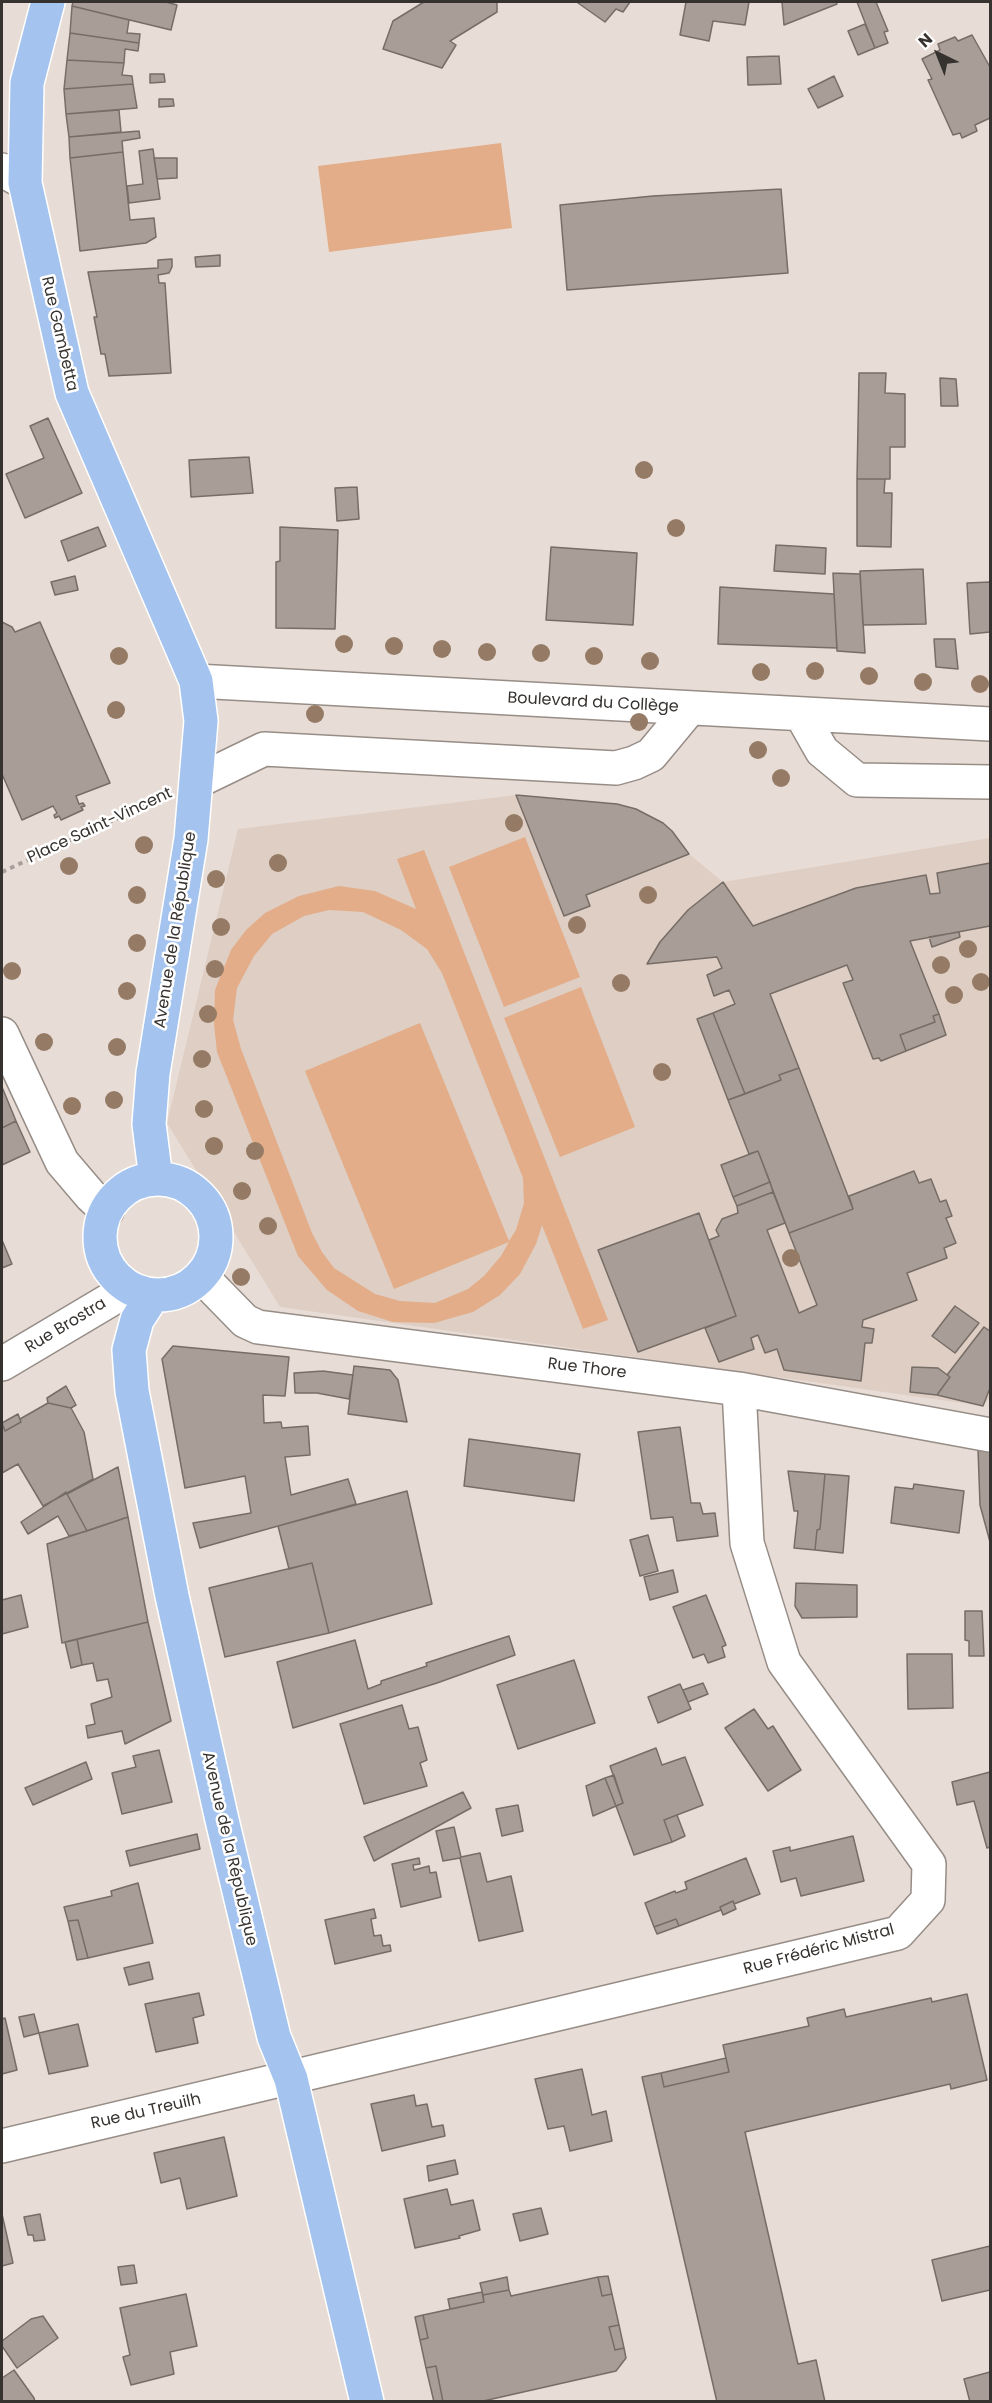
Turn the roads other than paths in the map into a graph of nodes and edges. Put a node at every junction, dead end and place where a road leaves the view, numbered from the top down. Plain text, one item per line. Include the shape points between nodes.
1 (48, 2) edge
2 (13, 176) edge
3 (196, 681) junction
4 (690, 708) junction
5 (801, 714) junction
6 (990, 724) edge
7 (198, 781) junction
8 (990, 782) edge
9 (2, 1034) edge
10 (156, 1179) junction
11 (107, 1211) junction
12 (201, 1276) junction
13 (142, 1291) junction
14 (2, 1364) edge
15 (739, 1389) junction
16 (990, 1435) edge
17 (291, 2079) junction
18 (2, 2146) edge
19 (367, 2402) edge

1 - 2 main road, Rue Gambetta via 27,83
2 - 3 main road, Rue Gambetta via 72,393
3 - 4 street, Boulevard du Collège
3 - 7 main road, Avenue de la République via 201,721
4 - 5 street, Boulevard du Collège
4 - 7 street via 651,755 616,768 264,749
5 - 6 street, Boulevard du Collège
5 - 8 street via 822,752 857,780
7 - 10 main road, Avenue de la République via 153,1073 149,1124
9 - 11 street via 62,1162
10 - 11 main road via 127,1188
10 - 12 main road via 192,1190 206,1204 214,1222 216,1241
11 - 13 main road via 101,1228 106,1262 116,1277
12 - 13 main road via 171,1294
12 - 15 street, Rue Thore via 245,1321 258,1328
13 - 14 street, Rue Brostra
13 - 17 main road, Avenue de la République via 129,1350 132,1391 222,1820 274,2037
15 - 16 street, Rue Thore
15 - 17 street, Rue Frédéric Mistral via 747,1543 784,1662 929,1864 928,1900 898,1933
17 - 18 street, Rue du Treuilh
17 - 19 main road, Avenue de la République

